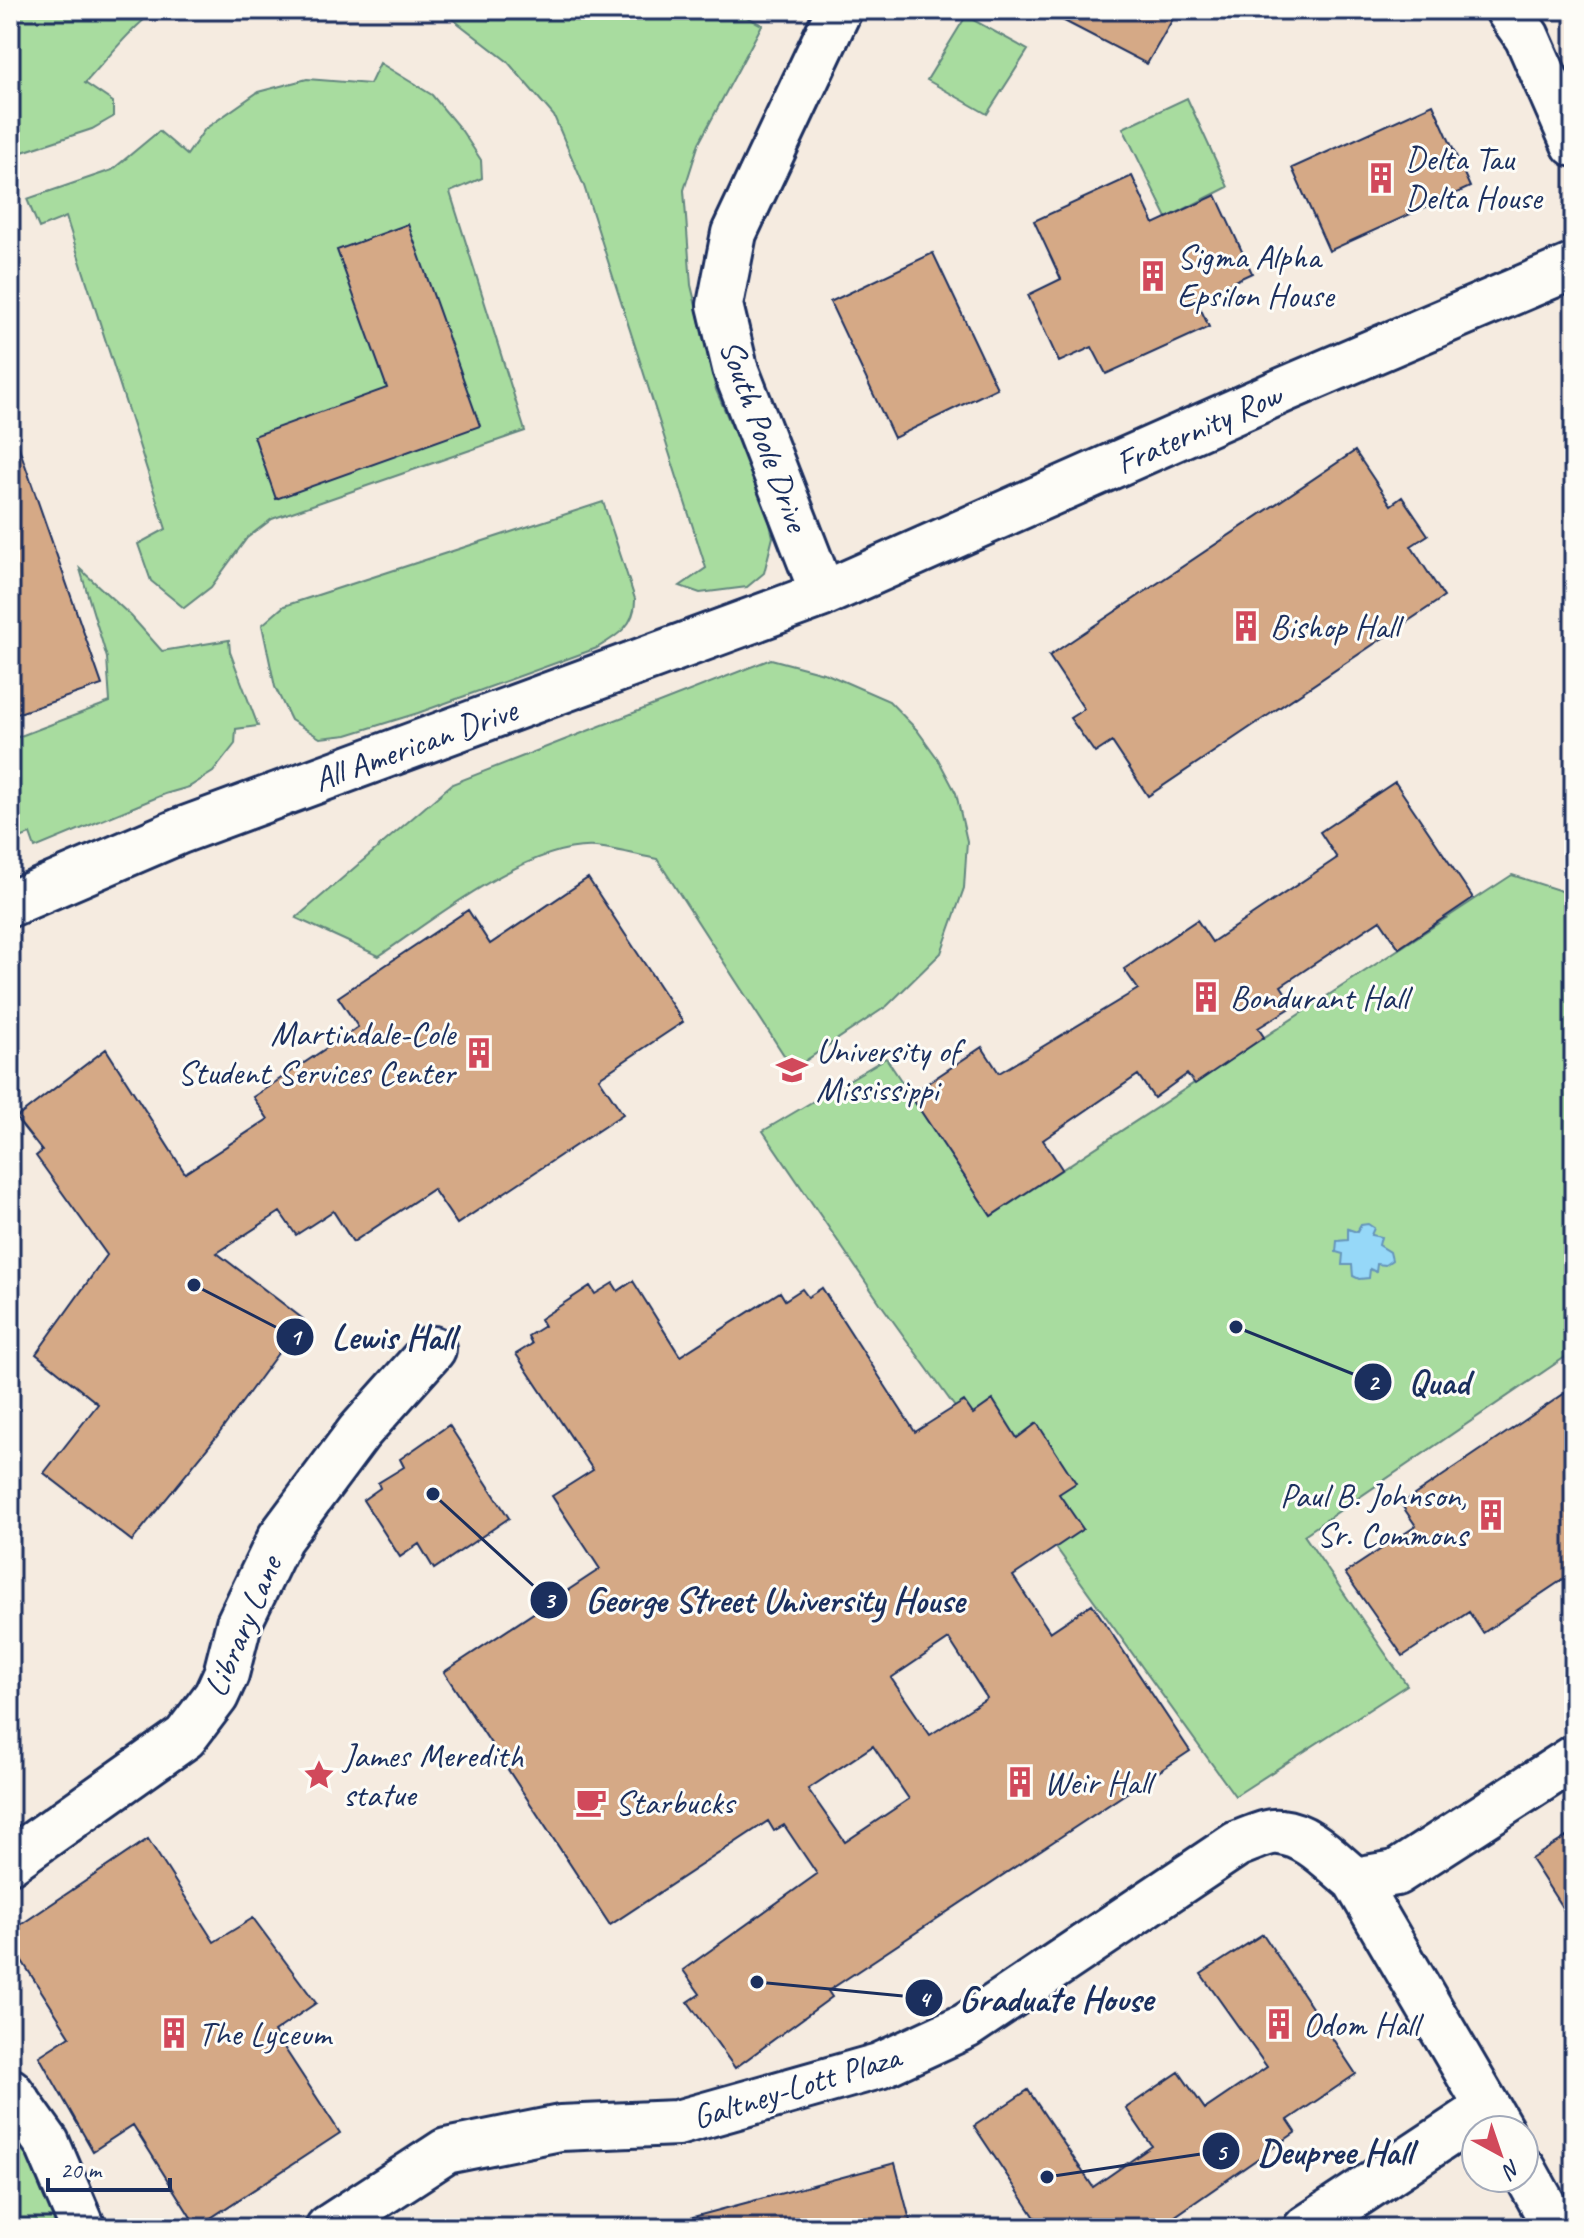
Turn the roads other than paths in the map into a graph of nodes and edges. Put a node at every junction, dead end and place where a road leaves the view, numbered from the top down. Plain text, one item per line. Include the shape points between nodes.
1 (839, 10) edge
2 (1508, 10) edge
3 (1574, 144) edge
4 (1574, 266) edge
5 (823, 594) junction
6 (10, 904) edge
7 (433, 1349) dead end
8 (1574, 1758) edge
9 (10, 1861) edge
10 (1355, 1880) junction
11 (10, 2091) edge
12 (1491, 2114) edge
13 (1460, 2139) edge
14 (1537, 2194) edge
15 (83, 2228) edge
16 (328, 2228) edge
17 (1306, 2228) edge
18 (1556, 2228) edge

1 - 5 street, South Poole Drive via 734,233 720,305 735,368
2 - 3 street via 1527,37
4 - 5 street, Fraternity Row
5 - 6 street, All American Drive via 180,831
7 - 9 street, Library Lane via 359,1432 280,1538 239,1623 216,1696 185,1737
8 - 10 street via 1396,1873
10 - 12 street
10 - 16 street, Galtney-Lott Plaza via 1311,1842 1278,1831 1237,1844 966,2026 879,2066 677,2123 560,2128 446,2151
11 - 15 street via 47,2143
13 - 17 street
14 - 18 street

